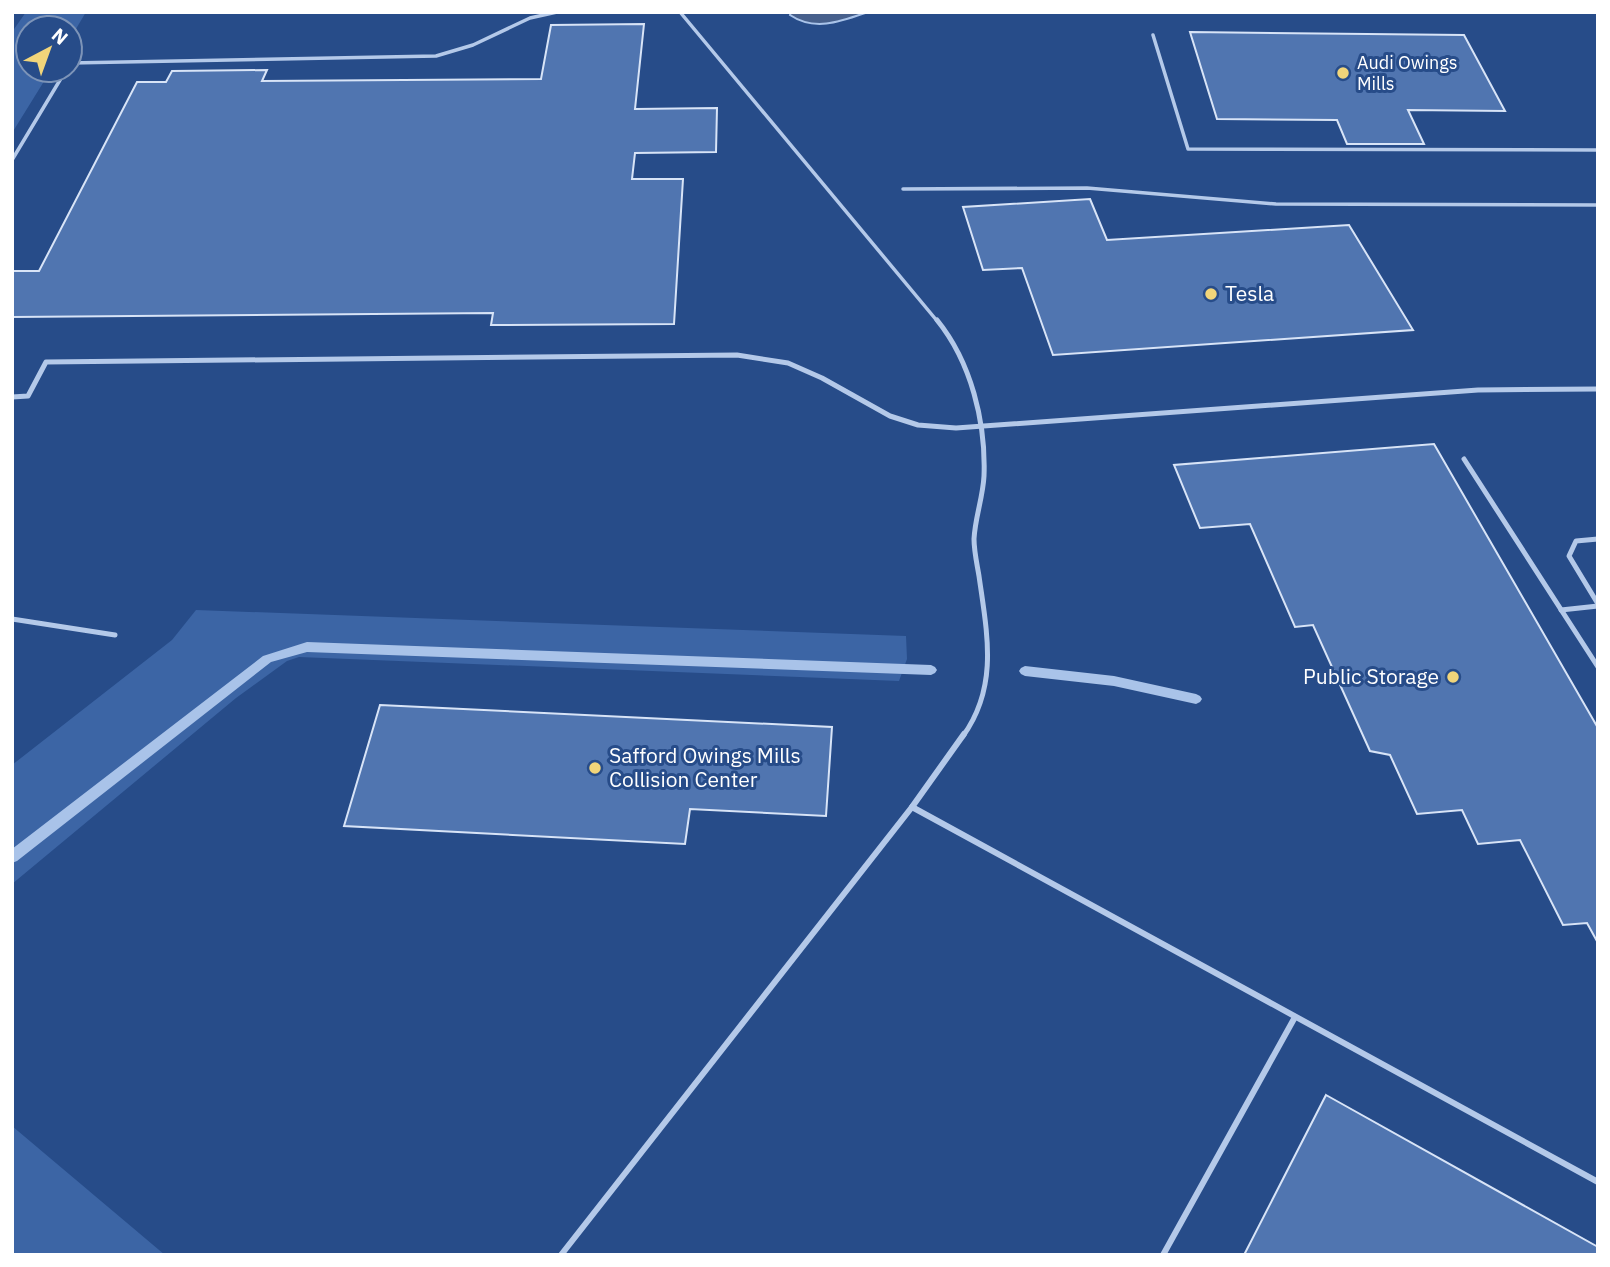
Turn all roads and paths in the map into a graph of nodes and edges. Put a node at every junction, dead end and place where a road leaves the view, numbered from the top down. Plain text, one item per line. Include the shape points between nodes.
1 (557, 12) edge
2 (680, 12) edge
3 (1153, 35) dead end
4 (84, 63) edge
5 (58, 84) edge
6 (1598, 150) edge
7 (12, 160) edge
8 (903, 189) dead end
9 (1598, 205) edge
10 (1598, 389) edge
11 (12, 397) edge
12 (982, 428) junction
13 (1464, 460) dead end
14 (1598, 539) edge
15 (1598, 605) edge
16 (1561, 610) junction
17 (12, 619) edge
18 (115, 635) dead end
19 (1598, 667) edge
20 (912, 807) junction
21 (1295, 1017) junction
22 (1598, 1182) edge
23 (561, 1255) edge
24 (1163, 1255) edge

1 - 4 lane via 530,18 473,45 436,56
2 - 12 lane via 952,339
3 - 6 lane via 1188,149
5 - 7 lane
8 - 9 lane via 1087,188 1276,204
10 - 12 lane via 1478,390
11 - 12 lane via 28,397 46,362 737,355 788,363 890,416 918,425
12 - 20 lane via 984,477 974,540 989,649 987,685 972,722
13 - 16 lane
14 - 15 lane via 1576,541 1569,556
15 - 16 lane
16 - 19 lane
17 - 18 lane
20 - 21 lane
20 - 23 lane
21 - 22 lane
21 - 24 lane

